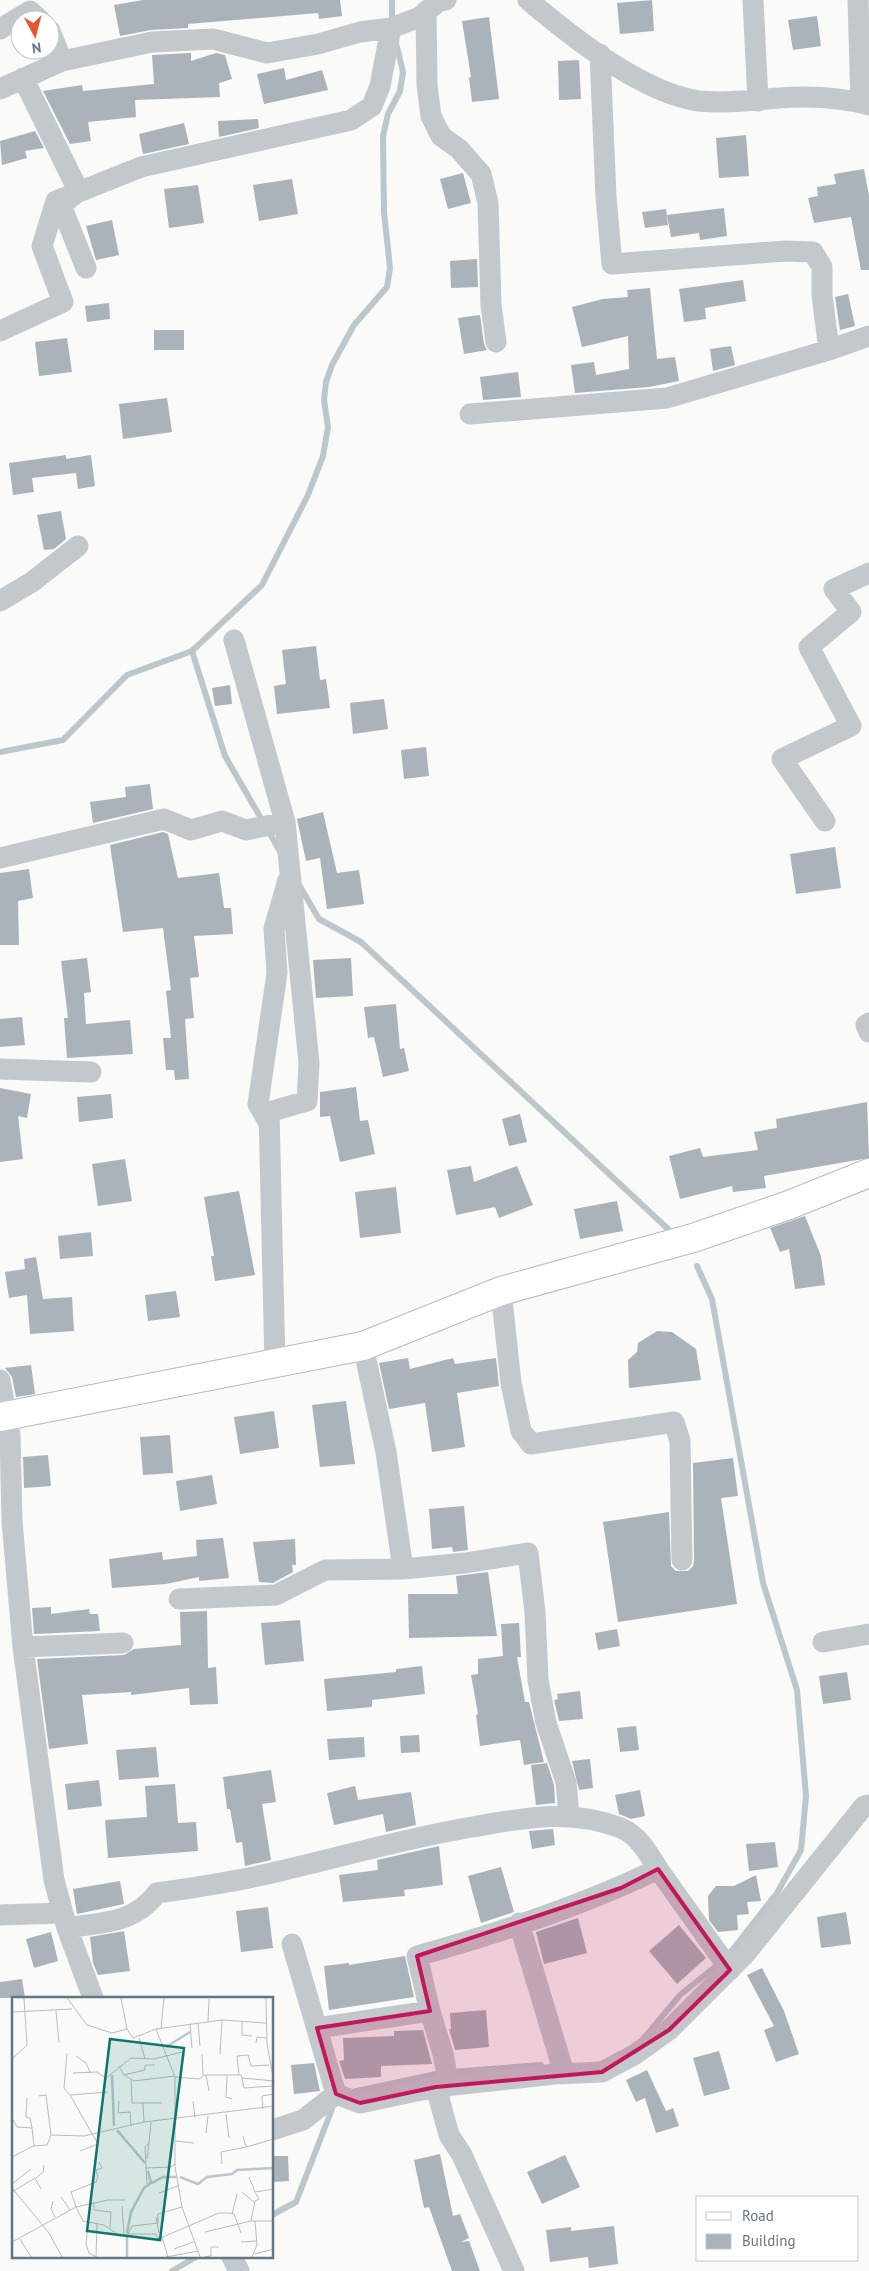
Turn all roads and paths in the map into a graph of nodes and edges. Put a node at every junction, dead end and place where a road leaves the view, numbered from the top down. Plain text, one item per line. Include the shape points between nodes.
1 (446, 0) edge
2 (528, 0) edge
3 (753, 0) edge
4 (858, 0) edge
5 (426, 11) junction
6 (390, 28) junction
7 (600, 54) junction
8 (60, 56) edge
9 (62, 61) junction
10 (23, 78) junction
11 (0, 89) edge
12 (758, 101) junction
13 (865, 104) edge
14 (75, 194) junction
15 (86, 268) dead end
16 (0, 331) edge
17 (869, 336) edge
18 (496, 342) dead end
19 (829, 350) junction
20 (470, 414) dead end
21 (78, 546) dead end
22 (869, 573) edge
23 (0, 601) edge
24 (234, 640) dead end
25 (825, 821) dead end
26 (285, 822) junction
27 (0, 858) edge
28 (290, 870) junction
29 (869, 1023) edge
30 (869, 1032) edge
31 (0, 1069) edge
32 (91, 1072) dead end
33 (269, 1123) junction
34 (869, 1173) edge
35 (501, 1291) junction
36 (363, 1346) junction
37 (275, 1364) junction
38 (0, 1380) edge
39 (4, 1416) edge
40 (682, 1560) dead end
41 (402, 1569) junction
42 (179, 1599) dead end
43 (869, 1634) edge
44 (823, 1642) dead end
45 (123, 1643) dead end
46 (23, 1647) junction
47 (869, 1805) edge
48 (569, 1816) junction
49 (658, 1870) junction
50 (0, 1915) edge
51 (64, 1921) junction
52 (518, 1924) junction
53 (292, 1944) dead end
54 (724, 1961) junction
55 (93, 1997) edge
56 (430, 2011) junction
57 (317, 2028) junction
58 (563, 2067) junction
59 (442, 2086) junction
60 (336, 2094) junction
61 (274, 2129) edge
62 (232, 2258) edge
63 (239, 2271) edge
64 (514, 2271) edge

1 - 5 street
2 - 7 street
3 - 12 street
4 - 13 street
5 - 6 street
5 - 18 street via 431,116 441,136 459,149 481,174 488,203 491,305
6 - 9 street via 267,53 213,39 152,42
6 - 14 street via 380,86 372,106 352,120 141,167
7 - 12 street via 646,83 674,96 700,101
7 - 19 street via 612,264 786,251 813,252 822,267
8 - 9 street
9 - 10 street
10 - 11 street
10 - 14 street via 76,186
12 - 13 street via 814,97
14 - 15 street via 62,208
14 - 16 street via 56,201 42,246 63,302
17 - 19 street
19 - 20 street via 667,398
21 - 23 street via 32,582
22 - 25 street via 834,589 851,612 809,647 851,726 782,759
24 - 26 street
26 - 27 street via 246,830 222,821 191,830 164,819
26 - 28 street
28 - 33 street via 274,929 277,973 258,1104
28 - 33 street via 310,1063 307,1101 269,1112
29 - 30 street via 866,1025
31 - 32 street
33 - 37 street
34 - 35 street via 693,1238
35 - 36 street
35 - 40 street via 511,1383 522,1430 532,1444 674,1422 680,1441
36 - 37 street
36 - 41 street via 386,1452
37 - 39 street
38 - 39 street
39 - 46 street
41 - 42 street via 325,1570 276,1595
41 - 48 street via 528,1554 538,1680 546,1723 566,1782
43 - 44 street
45 - 46 street
46 - 51 street via 54,1880
47 - 54 street via 864,1806 746,1953
48 - 49 street via 623,1828 644,1847
48 - 51 street via 536,1816 452,1830 234,1882 157,1893 147,1907 126,1918
49 - 52 street via 621,1888
49 - 54 street
50 - 51 street
51 - 55 street
52 - 56 street via 417,1956
52 - 58 street
53 - 57 street
54 - 58 street via 669,2030 634,2055 602,2072
56 - 57 street
56 - 59 street via 443,2054
57 - 60 street
58 - 59 street
59 - 60 street via 360,2104
59 - 64 street via 449,2136 462,2155
60 - 61 street via 303,2120
62 - 63 street

